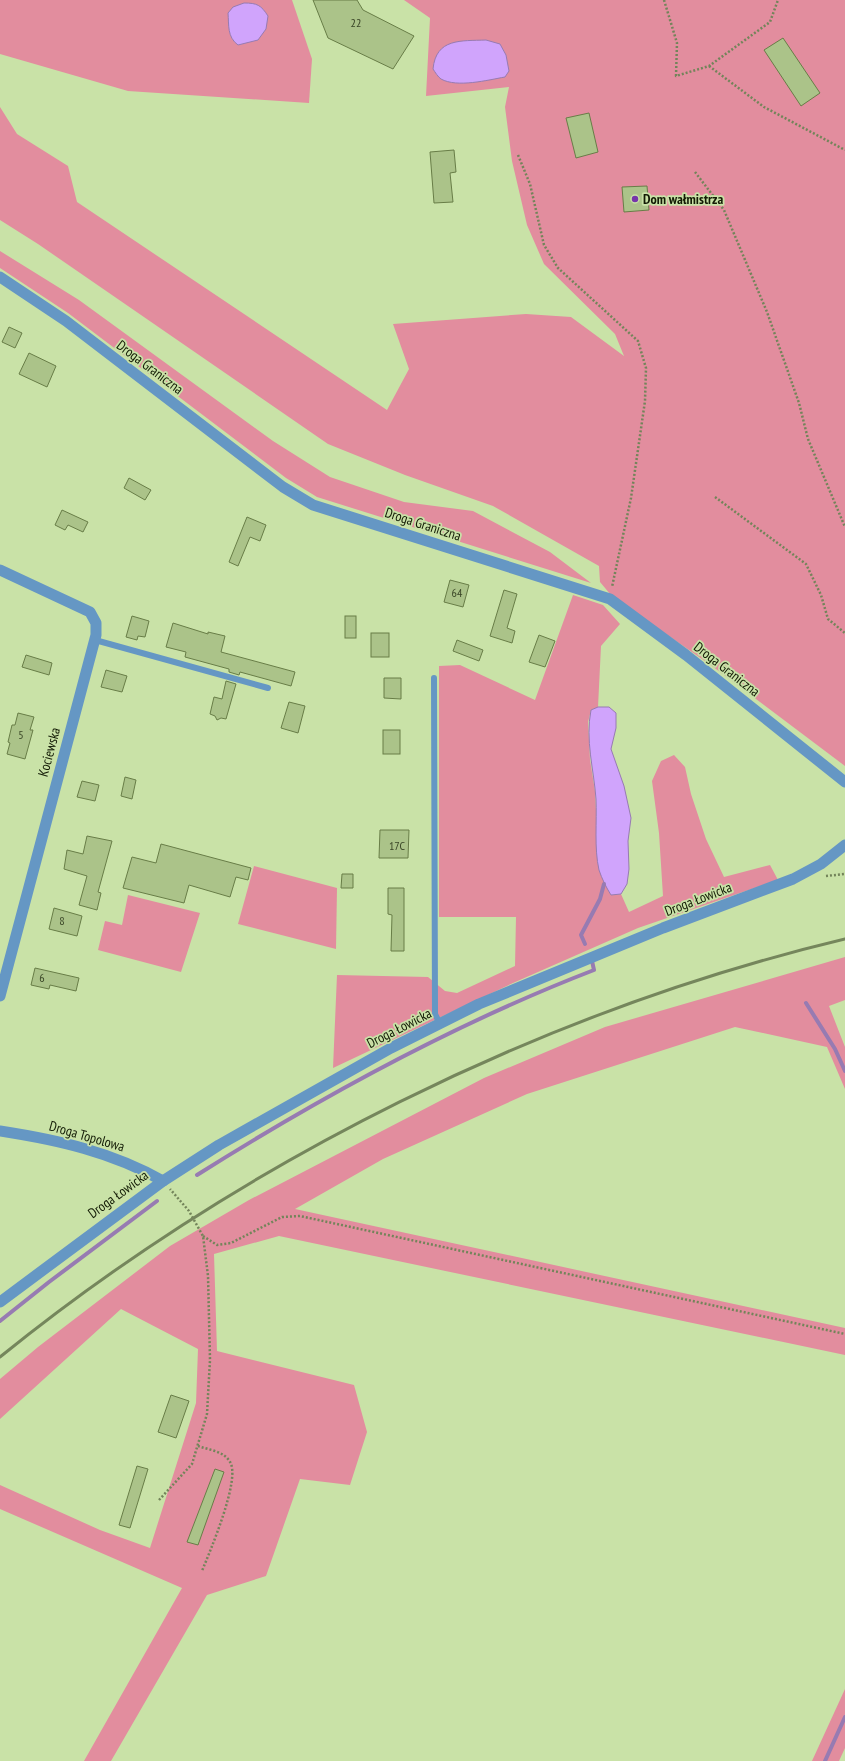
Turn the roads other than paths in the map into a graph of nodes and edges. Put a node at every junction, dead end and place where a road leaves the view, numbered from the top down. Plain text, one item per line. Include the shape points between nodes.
1 (0, 277) edge
2 (0, 570) edge
3 (95, 640) junction
4 (434, 678) dead end
5 (268, 688) dead end
6 (845, 782) edge
7 (845, 845) edge
8 (0, 996) edge
9 (440, 1024) junction
10 (0, 1131) edge
11 (163, 1181) junction
12 (0, 1302) edge

1 - 6 street, Droga Graniczna via 66,321 283,487 313,505 610,599 686,655
2 - 3 street, Kociewska via 90,612 96,623
3 - 5 lane
3 - 8 street, Kociewska
4 - 9 lane via 435,1014
7 - 9 street, Droga Łowicka via 821,864 793,879 663,928 479,1004
9 - 11 street, Droga Łowicka via 392,1048 219,1145
10 - 11 street, Droga Topolowa via 99,1152 137,1166
11 - 12 street, Droga Łowicka

